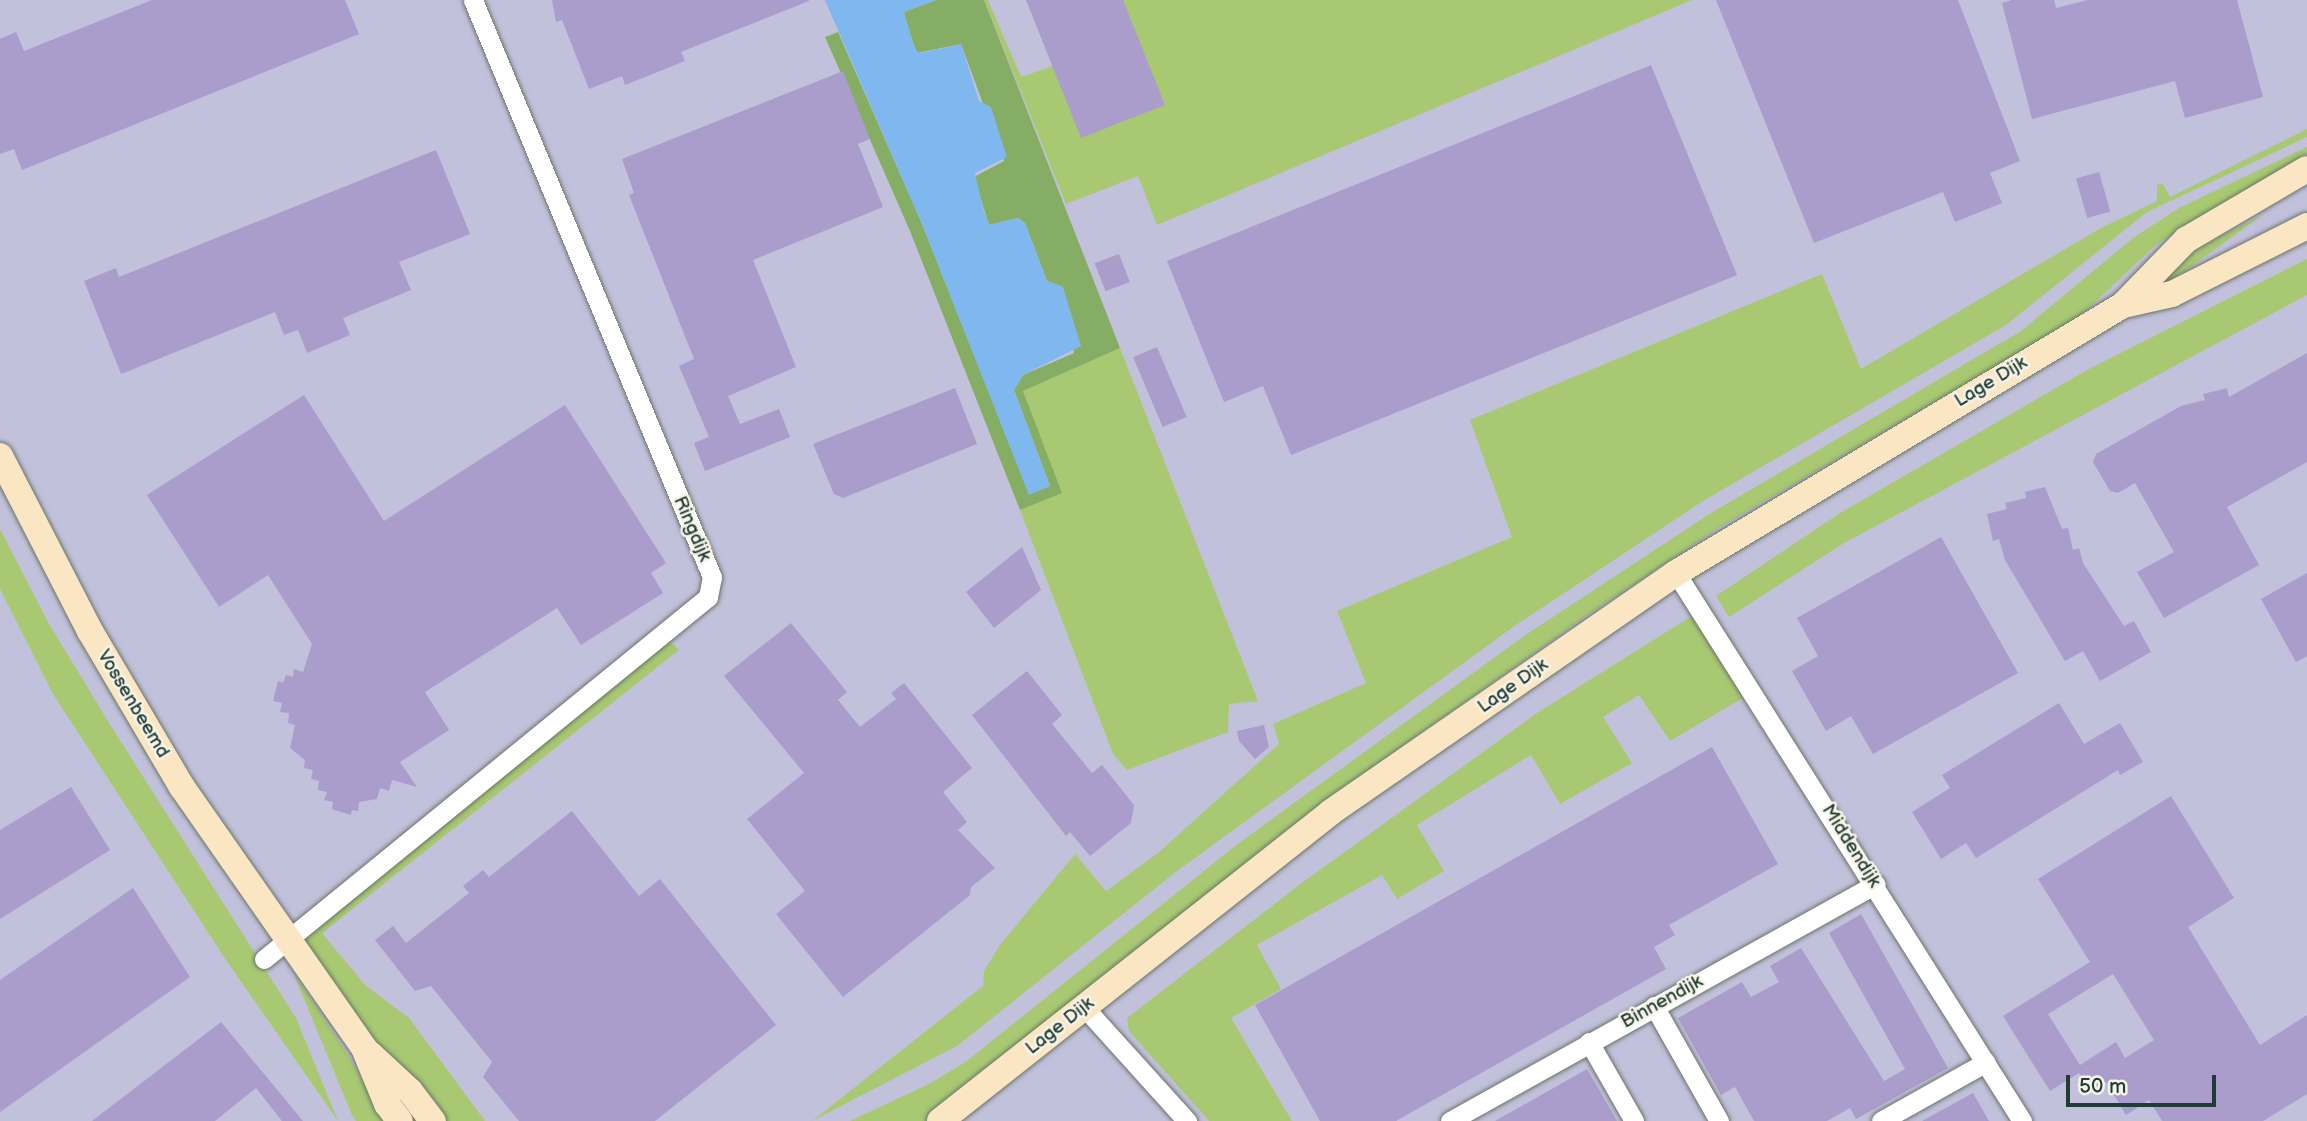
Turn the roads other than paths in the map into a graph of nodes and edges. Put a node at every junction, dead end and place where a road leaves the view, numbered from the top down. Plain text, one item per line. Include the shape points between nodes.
1 (473, 0) edge
2 (2307, 169) edge
3 (2307, 226) edge
4 (2123, 305) junction
5 (0, 456) edge
6 (1676, 573) junction
7 (1875, 884) junction
8 (287, 939) junction
9 (264, 959) dead end
10 (1654, 1006) junction
11 (1084, 1007) junction
12 (1589, 1042) junction
13 (364, 1048) junction
14 (1986, 1062) junction
15 (400, 1121) edge
16 (433, 1121) edge
17 (940, 1121) edge
18 (1187, 1121) edge
19 (1450, 1121) edge
20 (1634, 1121) edge
21 (1719, 1121) edge
22 (1881, 1121) edge
23 (2022, 1121) edge

1 - 8 street, Ringdijk via 712,577 709,597
2 - 4 main road, Lage Dijk via 2186,240
3 - 4 main road, Lage Dijk via 2172,294
4 - 6 main road, Lage Dijk
5 - 8 main road, Vossenbeemd via 90,631 146,727
6 - 7 street, Middendijk
6 - 11 main road, Lage Dijk via 1331,812
7 - 10 street, Binnendijk
7 - 14 street, Middendijk
8 - 9 street
8 - 13 main road, Vossenbeemd
10 - 12 street, Binnendijk
10 - 21 street
11 - 17 main road, Lage Dijk
11 - 18 street
12 - 19 street, Binnendijk
12 - 20 street
13 - 15 main road, Vossenbeemd via 387,1104
13 - 16 main road, Vossenbeemd via 410,1091
14 - 22 street
14 - 23 street, Middendijk

